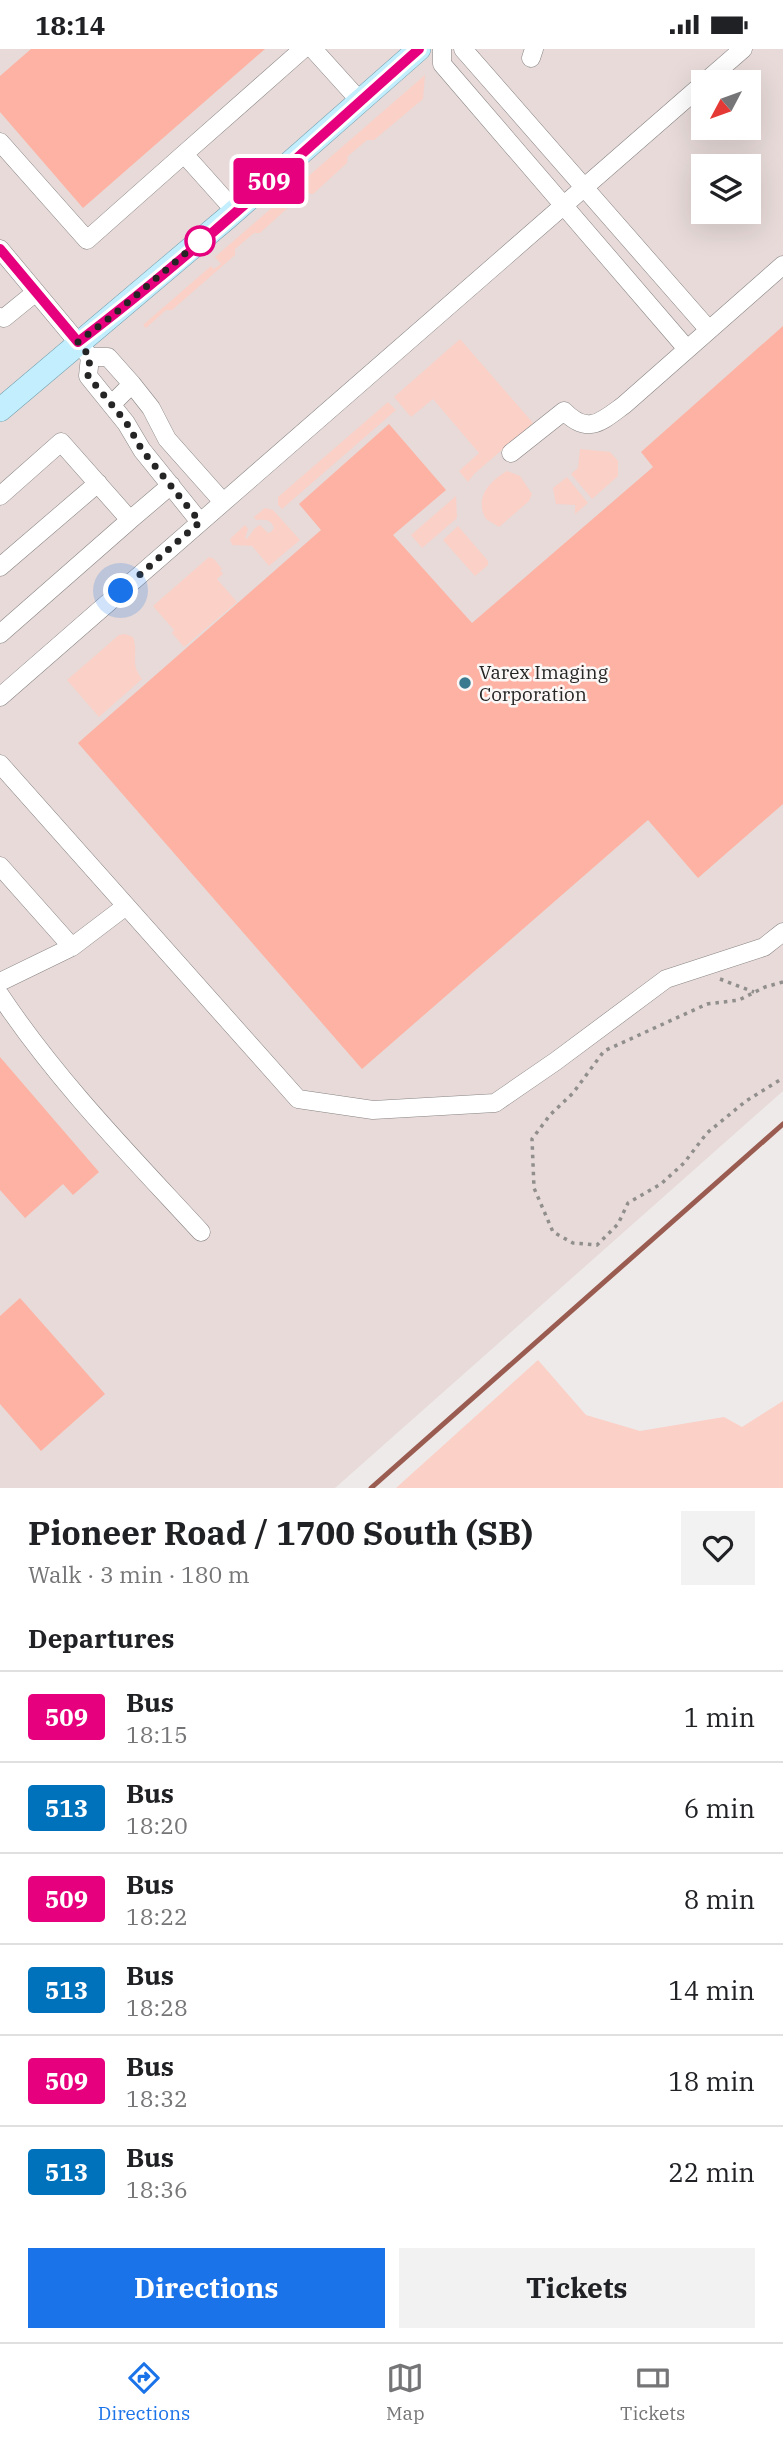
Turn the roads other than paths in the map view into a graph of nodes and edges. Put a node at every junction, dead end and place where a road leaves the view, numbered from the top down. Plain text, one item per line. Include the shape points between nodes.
1 (303, 49) edge
2 (313, 49) edge
3 (419, 49) edge
4 (463, 49) edge
5 (743, 49) edge
6 (442, 56) edge
7 (719, 70) edge
8 (691, 94) edge
9 (360, 101) junction
10 (0, 142) edge
11 (184, 154) junction
12 (584, 187) junction
13 (563, 206) junction
14 (235, 211) junction
15 (0, 249) edge
16 (779, 268) edge
17 (36, 292) junction
18 (0, 317) edge
19 (709, 330) junction
20 (687, 349) junction
21 (84, 350) junction
22 (132, 384) junction
23 (112, 404) junction
24 (0, 410) edge
25 (512, 453) dead end
26 (98, 483) junction
27 (171, 485) junction
28 (0, 496) edge
29 (223, 502) junction
30 (130, 520) junction
31 (200, 522) junction
32 (0, 567) edge
33 (0, 634) edge
34 (1, 695) edge
35 (0, 764) edge
36 (0, 866) edge
37 (126, 906) junction
38 (783, 932) edge
39 (72, 947) junction
40 (0, 982) edge
41 (0, 995) edge
42 (201, 1232) dead end

1 - 11 street
2 - 9 street
3 - 9 main road
4 - 12 street
5 - 7 street
6 - 13 street
8 - 12 street
9 - 14 main road
10 - 11 street via 87,240
11 - 14 street
12 - 13 street
12 - 19 street
13 - 20 street
13 - 29 street
14 - 21 main road via 112,316
15 - 17 street
16 - 19 street
17 - 18 street
17 - 21 street
19 - 20 street
20 - 25 street via 600,422 580,424 565,411
21 - 22 street via 108,357
21 - 23 street via 88,376
21 - 24 main road
22 - 23 street
22 - 29 street via 167,439
23 - 27 street
26 - 28 street via 61,442
26 - 30 street
26 - 32 street
27 - 30 street
27 - 31 street
29 - 31 street
30 - 33 street
31 - 34 street
35 - 37 street
36 - 39 street
37 - 38 street via 298,1099 373,1109 495,1103 666,979 764,947
37 - 39 street
39 - 40 street
41 - 42 street via 98,1122

